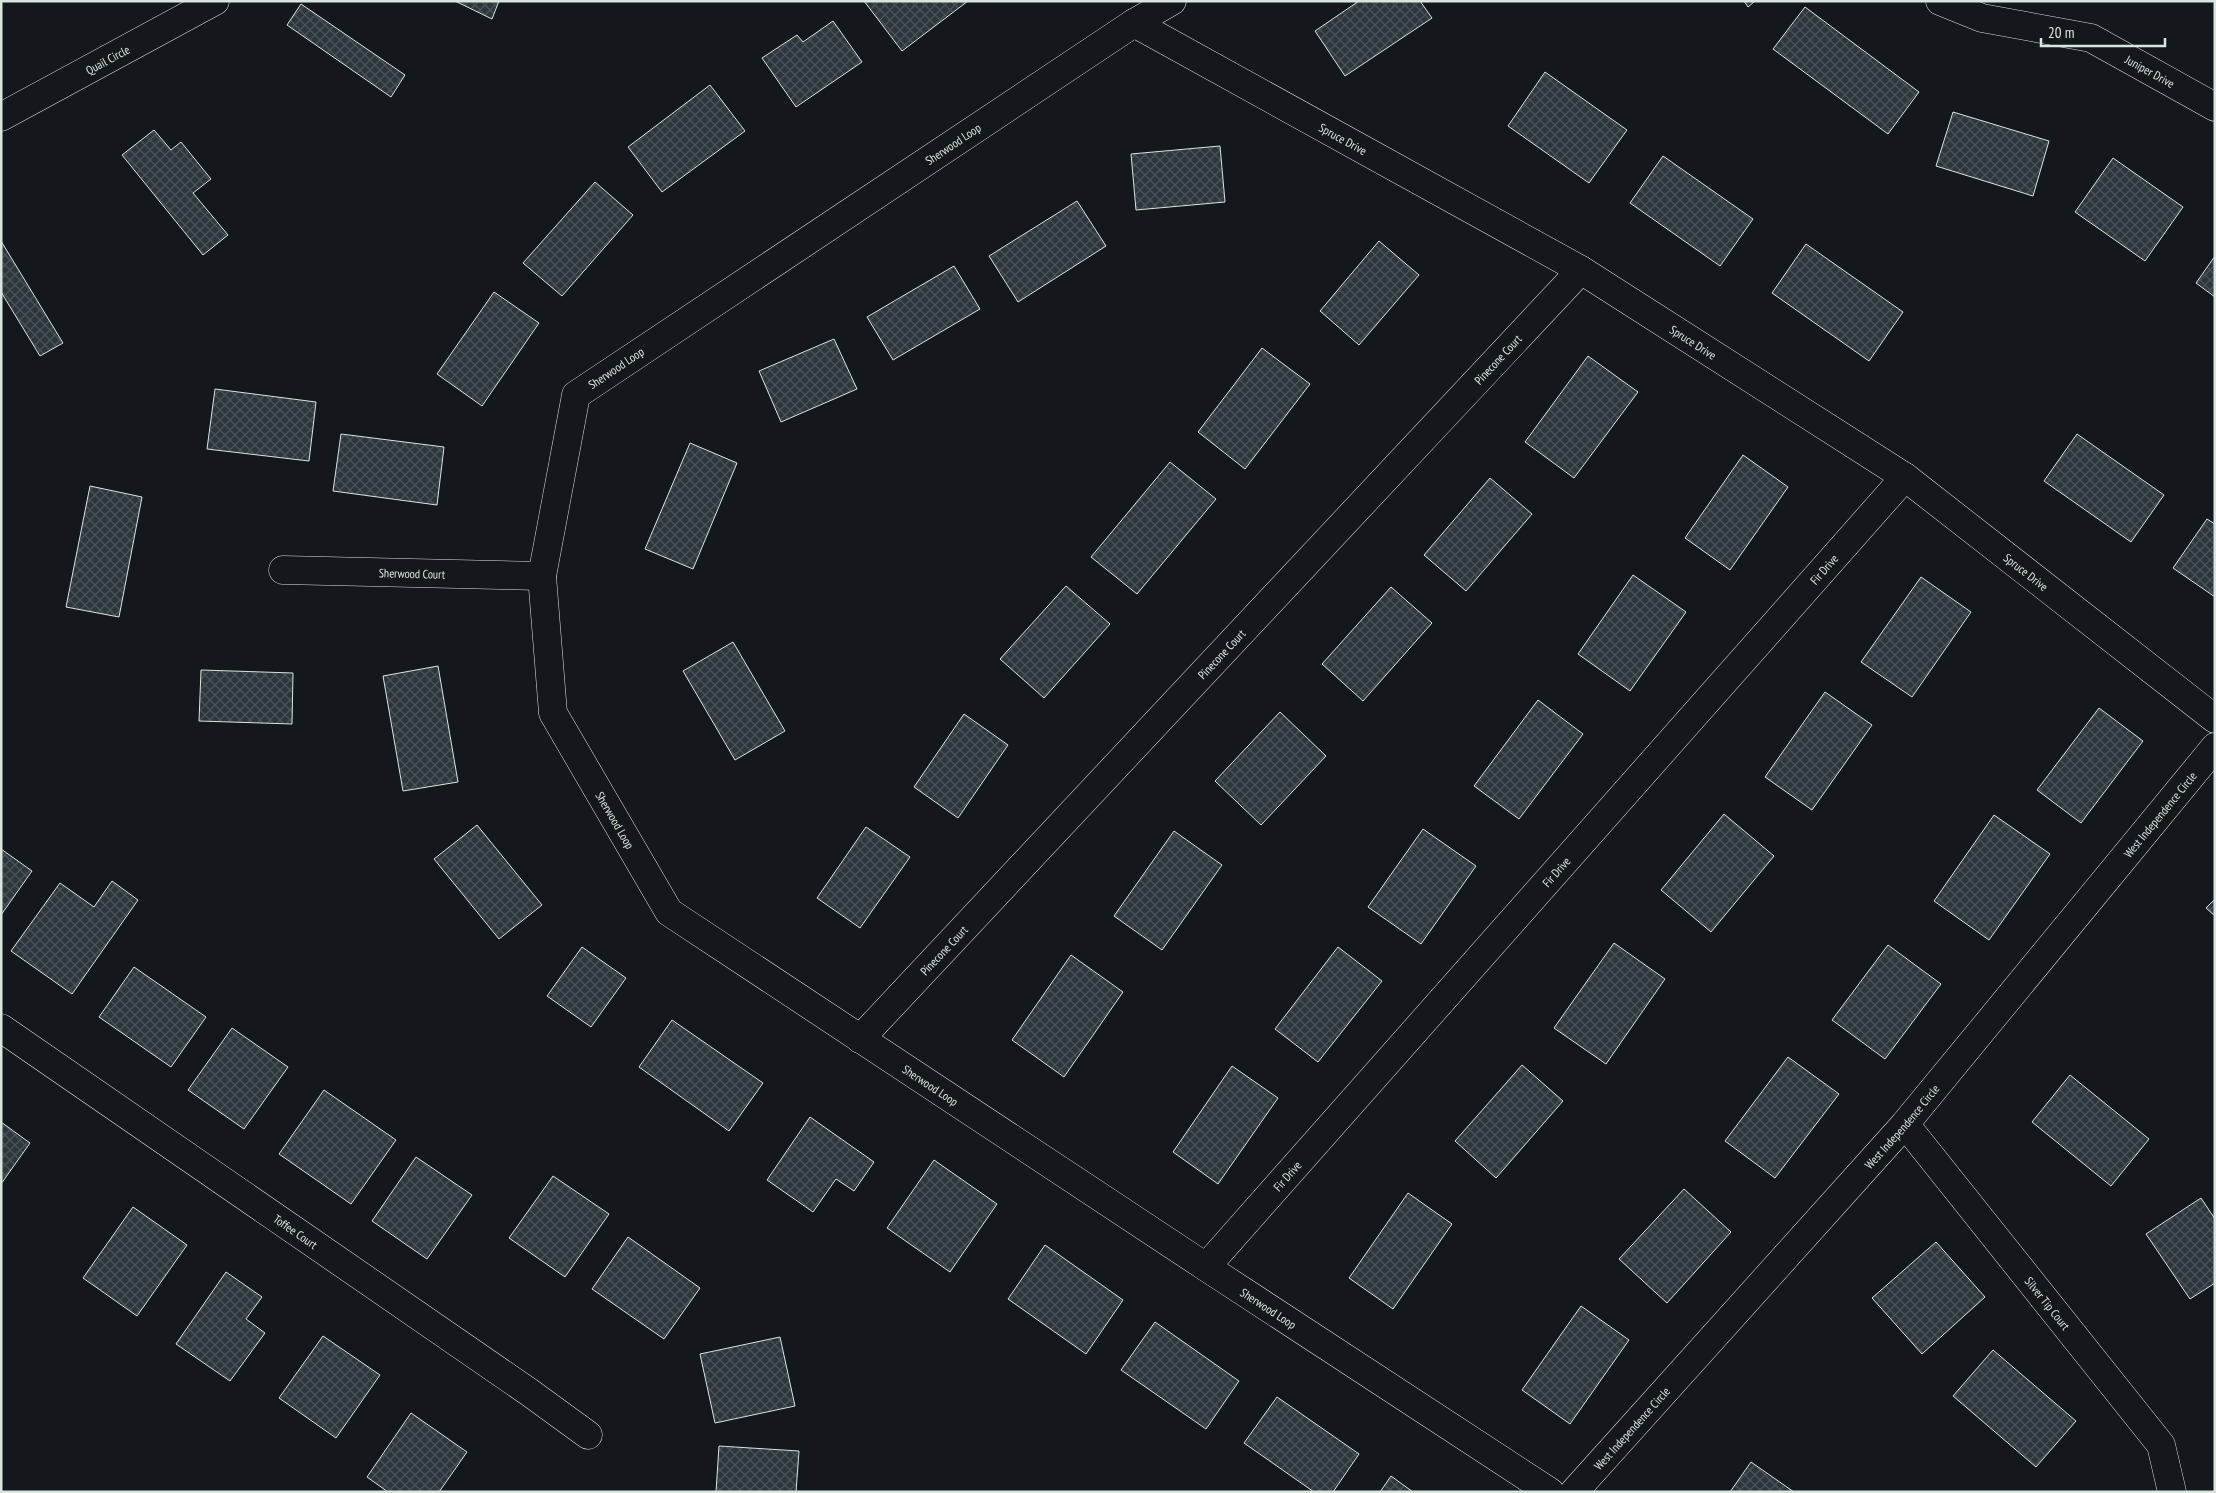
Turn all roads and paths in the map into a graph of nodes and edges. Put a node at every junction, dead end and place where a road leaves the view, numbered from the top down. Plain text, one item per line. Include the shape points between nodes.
1 (215, 1) edge
2 (1172, 1) edge
3 (1940, 1) edge
4 (1134, 24) junction
5 (2215, 107) edge
6 (1, 117) edge
7 (1582, 270) junction
8 (1905, 477) junction
9 (282, 570) dead end
10 (542, 576) junction
11 (2215, 719) edge
12 (2215, 747) edge
13 (1, 1028) edge
14 (860, 1039) junction
15 (1905, 1124) junction
16 (1206, 1268) junction
17 (588, 1435) dead end
18 (1550, 1492) edge
19 (1574, 1492) edge
20 (2172, 1492) edge

1 - 6 street, Quail Circle
2 - 4 street, Sherwood Loop
3 - 5 street, Juniper Drive via 1982,18 2091,38
4 - 7 street, Spruce Drive
4 - 10 street, Sherwood Loop via 576,395
7 - 8 street, Spruce Drive
7 - 14 street, Pinecone Court
8 - 11 street, Spruce Drive
8 - 16 street, Fir Drive
9 - 10 street, Sherwood Court
10 - 14 street, Sherwood Loop via 553,713 669,912
12 - 15 street, West Independence Circle
13 - 17 street, Toffee Court
14 - 16 street, Sherwood Loop
15 - 19 street, West Independence Circle
15 - 20 street, Silver Tip Court via 2161,1445
16 - 18 street, Sherwood Loop

